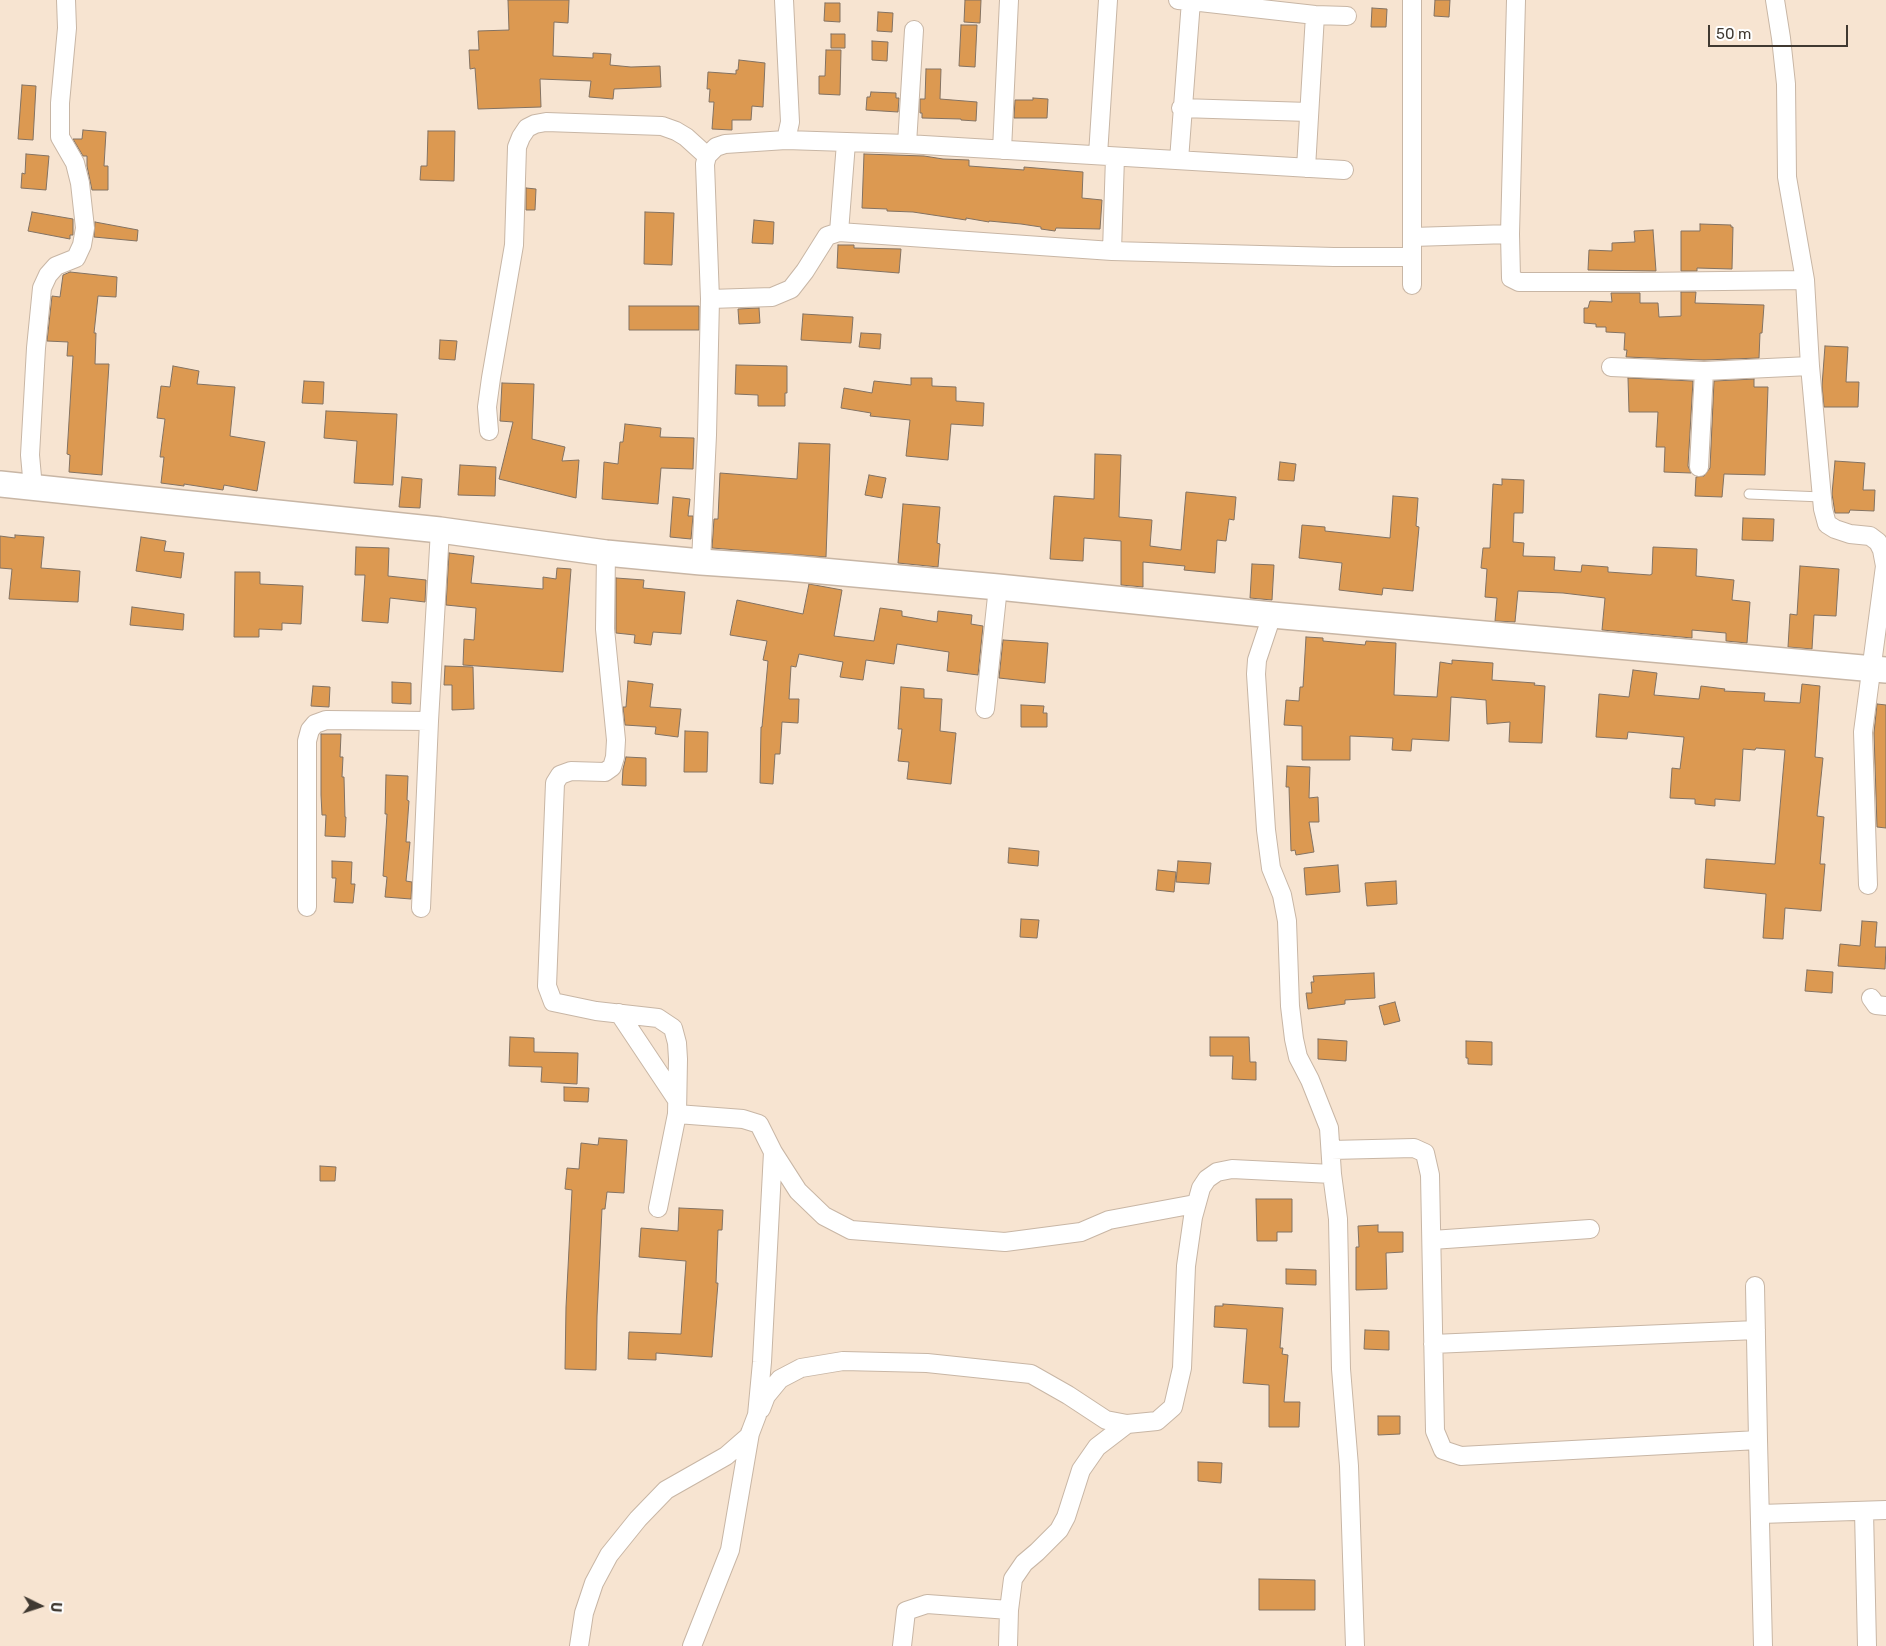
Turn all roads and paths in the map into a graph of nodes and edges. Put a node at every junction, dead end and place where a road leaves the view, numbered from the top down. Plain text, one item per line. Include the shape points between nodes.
1 (66, 0) edge
2 (784, 0) edge
3 (1009, 0) edge
4 (1108, 0) edge
5 (1178, 0) edge
6 (1412, 0) edge
7 (1516, 0) edge
8 (1775, 0) edge
9 (1191, 1) edge
10 (1315, 15) junction
11 (1347, 16) dead end
12 (914, 30) dead end
13 (1181, 108) junction
14 (1309, 112) junction
15 (786, 140) junction
16 (846, 143) junction
17 (907, 144) junction
18 (1002, 150) junction
19 (707, 156) junction
20 (1107, 156) junction
21 (1179, 160) junction
22 (1306, 168) junction
23 (1344, 170) dead end
24 (838, 232) junction
25 (1510, 234) junction
26 (1412, 237) junction
27 (1112, 251) junction
28 (1412, 256) junction
29 (1805, 280) junction
30 (1412, 285) dead end
31 (710, 299) junction
32 (1810, 366) junction
33 (1611, 367) dead end
34 (1704, 371) junction
35 (489, 431) dead end
36 (1699, 467) dead end
37 (0, 484) edge
38 (33, 488) junction
39 (1749, 494) dead end
40 (1822, 497) junction
41 (440, 530) junction
42 (606, 553) junction
43 (700, 562) junction
44 (998, 586) junction
45 (1272, 615) junction
46 (1878, 669) edge
47 (984, 710) dead end
48 (429, 721) junction
49 (1868, 885) dead end
50 (307, 907) dead end
51 (421, 908) dead end
52 (620, 1013) junction
53 (677, 1107) junction
54 (1331, 1150) junction
55 (773, 1152) junction
56 (1332, 1174) junction
57 (1195, 1204) junction
58 (658, 1208) dead end
59 (1590, 1229) dead end
60 (1432, 1240) junction
61 (1755, 1286) dead end
62 (1756, 1330) junction
63 (1433, 1344) junction
64 (1127, 1424) junction
65 (749, 1436) junction
66 (1758, 1440) junction
67 (1886, 1510) edge
68 (1864, 1511) junction
69 (1760, 1514) junction
70 (1009, 1610) junction
71 (580, 1646) edge
72 (692, 1646) edge
73 (902, 1646) edge
74 (1008, 1646) edge
75 (1354, 1646) edge
76 (1763, 1646) edge
77 (1866, 1646) edge

1 - 38 street via 60,137 75,163 85,228 76,258 56,266 42,288 30,455
2 - 15 street via 790,122
3 - 18 street
4 - 20 street
5 - 9 street
6 - 26 street
7 - 25 street
8 - 29 street via 1786,84 1787,178
9 - 10 street
9 - 13 street
10 - 11 street
10 - 14 street
12 - 17 street
13 - 14 street
13 - 21 street
14 - 22 street
15 - 16 street
15 - 19 street via 725,144
16 - 17 street
16 - 24 street
17 - 18 street
18 - 20 street
19 - 31 street
19 - 35 street via 676,131 662,126 546,122 526,128 517,147 514,245 487,407
20 - 21 street
20 - 27 street
21 - 22 street
22 - 23 street
24 - 27 street
24 - 31 street via 827,236 791,289 772,297
25 - 26 street
25 - 29 street via 1511,278 1519,282
26 - 28 street
27 - 28 street
28 - 30 street
29 - 32 street
31 - 43 street
32 - 34 street
32 - 40 street
33 - 34 street
34 - 36 street
37 - 38 main road
38 - 41 main road
39 - 40 lane
40 - 46 street via 1827,524 1850,534 1870,536 1882,550 1885,566
41 - 42 main road
41 - 48 street
42 - 43 main road
42 - 52 street via 605,629 615,757 612,767 604,772 571,771 560,775 555,782 547,986 553,1002 596,1012
43 - 44 main road
44 - 45 main road
44 - 47 street
45 - 46 main road
45 - 54 street via 1257,660 1256,674 1266,830 1271,868 1282,894 1286,920 1294,1039 1298,1058 1326,1119
46 - 49 street via 1863,732
48 - 50 street via 326,720 310,730 307,741
48 - 51 street
52 - 53 street
52 - 53 street via 658,1018 673,1028 678,1059
53 - 55 street via 759,1124
53 - 58 street
54 - 56 street
54 - 60 street via 1414,1148 1425,1153 1430,1174
55 - 57 street via 798,1191 824,1216 851,1230 1005,1242 1081,1232 1109,1220
55 - 65 street via 762,1362 757,1415
56 - 57 street via 1232,1169 1217,1172 1200,1188
56 - 75 street via 1338,1218 1341,1369 1349,1466
57 - 64 street via 1186,1266 1182,1368 1173,1407 1158,1421
59 - 60 street
60 - 63 street
61 - 62 street
62 - 63 street
62 - 66 street
63 - 66 street via 1435,1431 1443,1450 1461,1456
64 - 65 street via 1106,1420 1030,1374 927,1363 843,1361 801,1368 780,1379 766,1396
64 - 70 street via 1096,1446 1080,1470 1066,1518 1059,1530 1024,1563 1013,1579
65 - 71 street via 726,1456 666,1490 609,1555 594,1583 584,1613
65 - 72 street via 730,1550
66 - 69 street
67 - 68 street
68 - 69 street
68 - 77 street
69 - 76 street
70 - 73 street via 927,1604 906,1611
70 - 74 street

